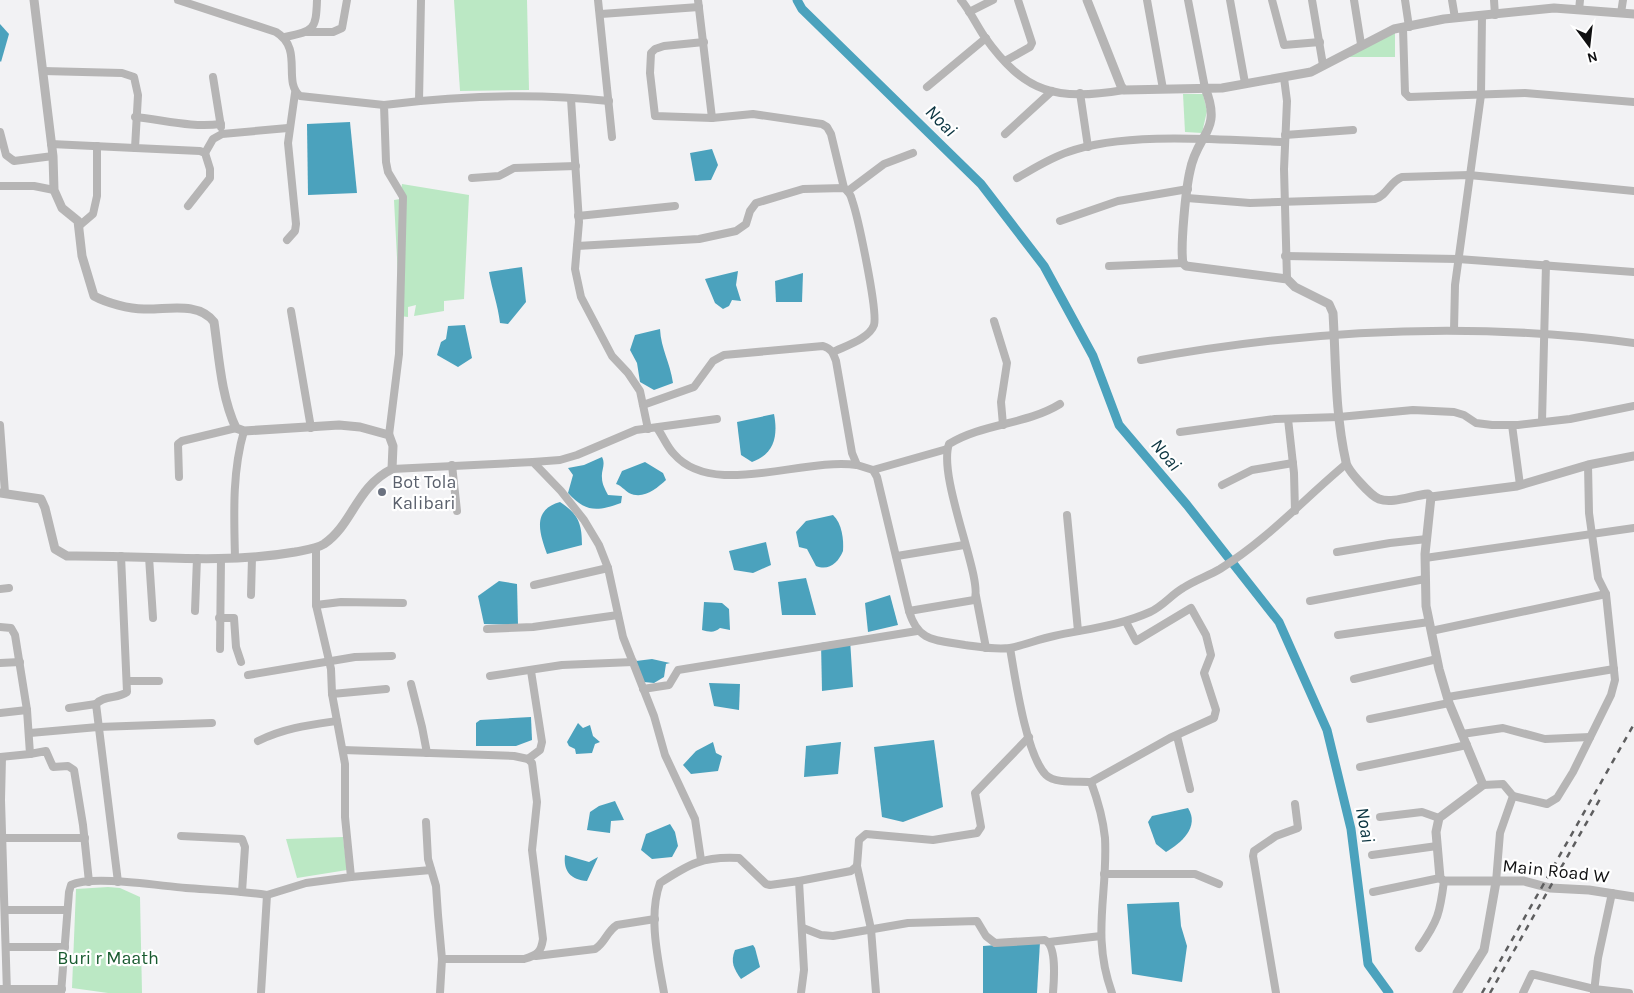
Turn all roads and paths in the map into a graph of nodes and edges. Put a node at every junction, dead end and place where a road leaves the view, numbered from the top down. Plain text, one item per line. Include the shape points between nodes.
1 (34, 0) edge
2 (182, 0) edge
3 (317, 0) edge
4 (347, 0) edge
5 (421, 0) edge
6 (598, 0) edge
7 (961, 0) edge
8 (993, 0) edge
9 (1018, 0) edge
10 (1087, 0) edge
11 (1147, 0) edge
12 (1188, 0) edge
13 (1230, 0) edge
14 (1272, 0) edge
15 (1312, 0) edge
16 (1354, 0) edge
17 (1406, 0) edge
18 (1452, 0) edge
19 (1494, 0) edge
20 (1580, 0) edge
21 (1623, 0) edge
22 (698, 4) edge
23 (1579, 10) junction
24 (970, 12) junction
25 (1622, 13) junction
26 (601, 14) junction
27 (1495, 14) junction
28 (1634, 14) edge
29 (1482, 16) junction
30 (1455, 18) junction
31 (1406, 27) junction
32 (307, 32) junction
33 (285, 37) junction
34 (986, 38) junction
35 (704, 42) junction
36 (1320, 42) junction
37 (1361, 44) junction
38 (1005, 61) junction
39 (1323, 65) junction
40 (43, 71) junction
41 (214, 77) dead end
42 (1284, 78) junction
43 (1245, 83) junction
44 (927, 87) dead end
45 (1206, 88) junction
46 (1163, 89) junction
47 (1124, 90) junction
48 (1052, 91) junction
49 (296, 93) junction
50 (1080, 93) junction
51 (1481, 95) junction
52 (571, 98) junction
53 (419, 101) junction
54 (609, 101) junction
55 (1634, 102) edge
56 (384, 105) junction
57 (135, 117) junction
58 (712, 118) junction
59 (221, 124) junction
60 (288, 128) junction
61 (1353, 130) dead end
62 (0, 132) edge
63 (222, 134) junction
64 (1005, 134) dead end
65 (612, 138) dead end
66 (1204, 139) junction
67 (1285, 139) junction
68 (51, 144) junction
69 (97, 146) junction
70 (1088, 147) junction
71 (135, 148) junction
72 (204, 153) junction
73 (913, 153) dead end
74 (53, 156) junction
75 (576, 166) junction
76 (1469, 175) junction
77 (472, 178) dead end
78 (1017, 178) dead end
79 (0, 186) edge
80 (54, 190) junction
81 (846, 190) junction
82 (1634, 191) edge
83 (1188, 194) junction
84 (1285, 203) junction
85 (188, 206) dead end
86 (675, 206) dead end
87 (578, 216) junction
88 (1060, 221) dead end
89 (79, 226) junction
90 (287, 240) dead end
91 (577, 246) junction
92 (1286, 256) junction
93 (1458, 259) junction
94 (1183, 263) junction
95 (1546, 264) junction
96 (1108, 266) dead end
97 (1634, 272) edge
98 (1287, 279) junction
99 (291, 311) dead end
100 (994, 321) dead end
101 (1454, 330) junction
102 (1544, 333) junction
103 (1334, 335) junction
104 (1634, 343) edge
105 (833, 352) junction
106 (1141, 360) dead end
107 (1060, 404) dead end
108 (643, 405) junction
109 (1634, 406) edge
110 (1339, 417) junction
111 (717, 419) dead end
112 (1288, 419) junction
113 (1542, 421) junction
114 (0, 425) edge
115 (1003, 425) junction
116 (1512, 425) junction
117 (311, 428) junction
118 (657, 428) junction
119 (648, 429) junction
120 (240, 430) junction
121 (1180, 432) dead end
122 (389, 435) junction
123 (947, 449) junction
124 (1634, 456) edge
125 (534, 462) junction
126 (1293, 463) junction
127 (1346, 464) junction
128 (452, 465) junction
129 (856, 465) junction
130 (1588, 465) junction
131 (392, 469) junction
132 (874, 470) junction
133 (180, 477) dead end
134 (1520, 485) junction
135 (1222, 486) dead end
136 (2, 493) edge
137 (1431, 497) junction
138 (457, 511) dead end
139 (1295, 511) junction
140 (1067, 515) dead end
141 (1634, 528) edge
142 (1592, 535) junction
143 (1427, 539) junction
144 (964, 545) junction
145 (316, 548) junction
146 (1337, 552) dead end
147 (121, 556) junction
148 (149, 556) junction
149 (897, 556) junction
150 (252, 557) junction
151 (197, 558) junction
152 (221, 558) junction
153 (235, 558) junction
154 (1425, 558) junction
155 (608, 568) junction
156 (1425, 579) junction
157 (534, 585) dead end
158 (0, 588) edge
159 (10, 588) dead end
160 (1606, 594) junction
161 (251, 595) dead end
162 (976, 596) junction
163 (1310, 601) dead end
164 (403, 603) dead end
165 (316, 605) junction
166 (195, 611) dead end
167 (909, 611) junction
168 (618, 615) junction
169 (153, 618) dead end
170 (219, 618) junction
171 (1126, 622) junction
172 (1429, 622) junction
173 (0, 627) edge
174 (487, 629) dead end
175 (917, 631) junction
176 (1078, 631) junction
177 (1431, 631) junction
178 (1338, 635) dead end
179 (986, 648) junction
180 (1010, 648) junction
181 (220, 649) dead end
182 (392, 656) dead end
183 (1437, 659) junction
184 (329, 661) junction
185 (20, 662) junction
186 (241, 662) dead end
187 (633, 662) junction
188 (0, 663) edge
189 (1614, 669) junction
190 (531, 671) junction
191 (248, 675) dead end
192 (490, 676) dead end
193 (1354, 679) dead end
194 (127, 681) junction
195 (160, 681) dead end
196 (410, 684) dead end
197 (643, 688) junction
198 (386, 689) dead end
199 (332, 694) junction
200 (1449, 700) junction
201 (96, 704) junction
202 (69, 708) dead end
203 (27, 710) junction
204 (0, 713) edge
205 (1370, 719) dead end
206 (337, 721) junction
207 (212, 723) dead end
208 (98, 727) junction
209 (30, 733) junction
210 (1462, 734) junction
211 (1177, 736) junction
212 (1029, 737) junction
213 (1590, 737) junction
214 (258, 741) dead end
215 (1467, 745) junction
216 (344, 750) junction
217 (427, 753) junction
218 (30, 754) junction
219 (1, 757) edge
220 (528, 759) junction
221 (1360, 767) dead end
222 (1092, 782) junction
223 (1483, 784) junction
224 (1190, 789) dead end
225 (1513, 796) junction
226 (1, 800) edge
227 (1295, 804) dead end
228 (1380, 817) dead end
229 (1439, 818) junction
230 (426, 822) dead end
231 (181, 836) dead end
232 (1, 838) edge
233 (84, 838) junction
234 (1436, 846) junction
235 (1372, 855) dead end
236 (702, 860) junction
237 (857, 866) junction
238 (431, 870) junction
239 (1104, 874) junction
240 (2, 877) edge
241 (351, 877) junction
242 (1442, 879) junction
243 (799, 881) junction
244 (88, 882) junction
245 (118, 882) junction
246 (1496, 882) junction
247 (1220, 884) dead end
248 (242, 892) junction
249 (1373, 892) dead end
250 (1612, 893) junction
251 (266, 895) junction
252 (1634, 897) edge
253 (5, 910) junction
254 (68, 910) junction
255 (655, 920) junction
256 (803, 928) junction
257 (871, 929) junction
258 (1101, 936) junction
259 (1049, 942) junction
260 (7, 947) junction
261 (65, 947) junction
262 (1419, 948) dead end
263 (536, 956) junction
264 (442, 960) junction
265 (5, 991) edge
266 (62, 991) edge
267 (1594, 991) edge
268 (661, 992) edge
269 (261, 993) edge
270 (440, 993) edge
271 (801, 993) edge
272 (876, 993) edge
273 (1053, 993) edge
274 (1112, 993) edge
275 (1276, 993) edge
276 (1457, 993) edge
277 (1523, 993) edge
278 (1629, 993) edge

1 - 40 street
2 - 33 street
3 - 32 street via 315,25
4 - 32 street via 342,28 333,32
5 - 53 street
6 - 26 street
7 - 24 street
8 - 24 street
9 - 38 street via 1032,43
10 - 47 street
11 - 46 street
12 - 45 street
13 - 43 street
14 - 36 street via 1284,45
15 - 36 street
16 - 37 street
17 - 31 street
18 - 30 street
19 - 27 street
20 - 23 street
21 - 25 street
22 - 26 street
22 - 35 street
23 - 25 street
23 - 27 street via 1554,8
24 - 34 street
25 - 28 street
26 - 54 street
27 - 29 street
29 - 30 street
29 - 51 street
30 - 31 street
31 - 37 street
31 - 51 street via 1409,97
32 - 33 street
33 - 49 street via 290,48
34 - 38 street
34 - 44 street
35 - 58 street
35 - 58 street via 664,46 651,53 653,114
36 - 39 street
37 - 39 street
38 - 48 street via 1024,81
39 - 42 street via 1311,72
40 - 57 street via 129,74 137,84
40 - 68 street
41 - 59 street
42 - 43 street
42 - 67 street via 1287,101
43 - 45 street
45 - 46 street
45 - 66 street via 1213,118
46 - 47 street
47 - 50 street
48 - 50 street
48 - 64 street
49 - 56 street via 307,99
49 - 60 street
50 - 70 street
51 - 55 street via 1525,94
51 - 76 street
52 - 53 street
52 - 54 street
52 - 75 street
53 - 56 street
54 - 65 street
56 - 122 street via 388,172 403,197 399,354
57 - 59 street via 182,122 194,127
57 - 71 street
58 - 81 street via 753,114 822,124 831,134
59 - 63 street
60 - 63 street
60 - 90 street via 296,224 295,231
61 - 67 street
62 - 74 street via 6,155 14,161
63 - 72 street via 213,139
66 - 67 street
66 - 70 street via 1128,141
66 - 83 street via 1190,170
67 - 84 street
68 - 69 street
68 - 74 street
69 - 71 street
69 - 89 street via 95,208
70 - 78 street via 1069,151
71 - 72 street
72 - 85 street via 210,178
73 - 81 street via 884,164
74 - 80 street
75 - 77 street via 514,168 499,176
75 - 87 street
76 - 82 street
76 - 84 street via 1402,178 1395,180 1386,193 1375,199
76 - 93 street
79 - 80 street via 34,186
80 - 89 street via 57,200
81 - 91 street via 803,189 756,202 746,224 736,232 699,239
81 - 105 street via 852,200 871,285 874,324 859,340
83 - 84 street via 1250,203
83 - 88 street via 1118,200
83 - 94 street
84 - 92 street
86 - 87 street
87 - 91 street
89 - 120 street via 82,256 94,296 142,309 189,308 214,322 231,418
91 - 108 street via 575,269 581,297 612,356 640,391
92 - 93 street
92 - 98 street
93 - 95 street
93 - 101 street
94 - 96 street
94 - 98 street via 1186,266
95 - 97 street
95 - 102 street
98 - 103 street via 1300,291 1328,304
99 - 117 street
100 - 115 street via 1007,363 1001,402
101 - 102 street
101 - 103 street
102 - 104 street
102 - 113 street
103 - 106 street via 1201,349
103 - 110 street via 1334,378
105 - 108 street via 823,346 724,355 713,361 694,387
105 - 129 street
107 - 115 street via 1027,419
108 - 119 street
109 - 113 street
110 - 112 street
110 - 116 street via 1413,410 1443,411 1464,415 1476,423
110 - 127 street
111 - 118 street
112 - 121 street
112 - 126 street
113 - 116 street
114 - 136 street
115 - 123 street via 965,435 949,444
116 - 134 street
117 - 120 street
117 - 122 street via 360,427
118 - 119 street
118 - 129 street via 674,454 686,464 714,475 754,474 843,463
119 - 125 street via 636,430 560,460
120 - 133 street via 178,444
120 - 153 street via 235,484
122 - 131 street via 393,446
123 - 132 street
123 - 144 street via 949,476
124 - 130 street
125 - 128 street
125 - 155 street via 584,520
126 - 135 street via 1252,470
126 - 139 street
127 - 137 street via 1378,499 1428,494
127 - 139 street
128 - 131 street
128 - 138 street
129 - 132 street
130 - 134 street
130 - 142 street
131 - 145 street via 376,477 339,529 325,544
132 - 149 street
134 - 137 street
136 - 147 street via 41,499 55,549 67,556
137 - 143 street
139 - 171 street via 1220,569 1181,589 1150,612
140 - 176 street
141 - 142 street
142 - 154 street
142 - 160 street via 1598,578
143 - 146 street
143 - 154 street
144 - 149 street
144 - 162 street via 977,588
145 - 150 street
145 - 165 street
147 - 148 street
147 - 194 street
148 - 151 street
148 - 169 street
149 - 167 street
150 - 153 street
150 - 161 street
151 - 152 street
151 - 166 street
152 - 153 street
152 - 170 street
154 - 156 street
155 - 157 street
155 - 168 street
156 - 163 street
156 - 172 street
158 - 159 street
160 - 177 street
160 - 189 street
162 - 167 street via 974,600
162 - 179 street
164 - 165 street
165 - 184 street
167 - 175 street
168 - 174 street via 533,627
168 - 187 street
170 - 181 street
170 - 186 street via 234,618
171 - 176 street
171 - 211 street via 1136,641 1191,608 1206,635 1211,655 1204,673 1216,710 1214,718
172 - 177 street
172 - 178 street
173 - 185 street via 14,630
175 - 179 street via 932,638
175 - 197 street via 678,670 669,685
176 - 180 street
177 - 183 street
179 - 180 street
180 - 212 street
182 - 184 street
183 - 193 street
183 - 200 street
184 - 191 street
184 - 199 street
185 - 188 street
185 - 203 street
187 - 190 street via 562,665
187 - 197 street
189 - 200 street
189 - 213 street via 1611,695
190 - 192 street
190 - 220 street via 542,742 540,750
194 - 195 street
194 - 201 street via 126,694 103,698
196 - 217 street
197 - 236 street via 665,755 693,812
198 - 199 street
199 - 206 street
200 - 205 street
200 - 210 street
201 - 202 street
201 - 208 street
203 - 204 street
203 - 209 street
206 - 214 street via 276,732
206 - 216 street
207 - 208 street
208 - 209 street
208 - 245 street
209 - 218 street
210 - 213 street via 1503,728 1545,739
210 - 215 street
211 - 222 street
211 - 224 street
212 - 222 street via 1037,762 1046,776
212 - 237 street via 975,793 981,827 977,833 933,840 866,834 860,840
213 - 225 street via 1573,772 1553,802 1547,804
215 - 221 street
215 - 223 street
216 - 217 street
216 - 241 street via 345,817
217 - 220 street
218 - 219 street
218 - 233 street via 46,751 53,767 68,766 74,770
219 - 226 street
220 - 263 street via 534,772 537,802 532,842 543,939
222 - 239 street via 1105,839
223 - 225 street via 1503,784
223 - 229 street
225 - 246 street via 1500,833
226 - 232 street
227 - 275 street via 1298,828 1276,836 1257,848 1253,856
228 - 229 street via 1422,812
229 - 234 street
230 - 238 street
231 - 248 street via 242,839 245,848
232 - 233 street
232 - 240 street
233 - 244 street
234 - 235 street
234 - 242 street
236 - 243 street via 739,858 761,882 770,885
236 - 255 street via 660,883
237 - 243 street via 850,871
237 - 257 street
238 - 241 street
238 - 264 street via 436,886
239 - 247 street via 1195,874
239 - 258 street
240 - 253 street
241 - 251 street via 306,883
242 - 246 street, Main Road W
242 - 249 street
242 - 262 street via 1440,913
243 - 256 street
244 - 245 street
244 - 254 street via 71,885
245 - 248 street
246 - 250 street, Main Road W via 1524,881 1550,888
246 - 276 street via 1484,950
248 - 251 street
250 - 252 street, Main Road W
250 - 267 street
251 - 269 street
253 - 254 street
253 - 260 street
254 - 261 street
255 - 263 street via 617,925 595,949
255 - 268 street
256 - 257 street via 833,936
256 - 271 street
257 - 259 street via 908,923 969,920 977,921 986,936 995,943
257 - 272 street
258 - 259 street
258 - 274 street via 1102,956
259 - 273 street
260 - 261 street
260 - 265 street
261 - 266 street
263 - 264 street
264 - 270 street
265 - 266 street
267 - 277 street via 1532,974
267 - 278 street

